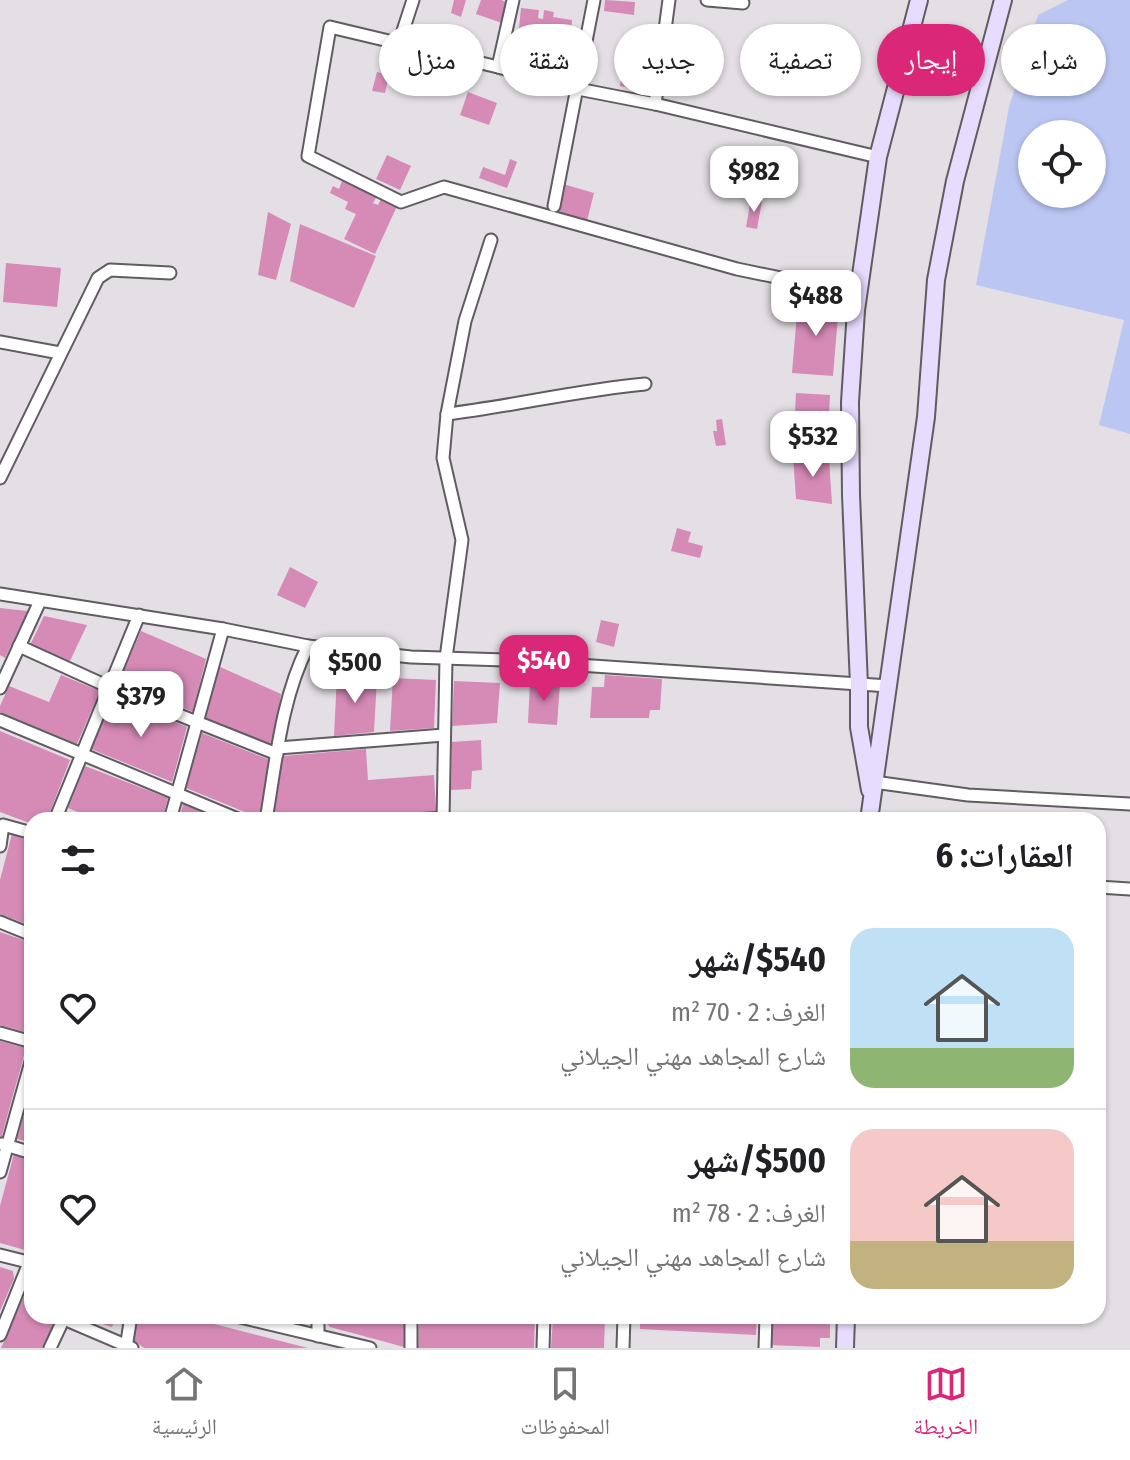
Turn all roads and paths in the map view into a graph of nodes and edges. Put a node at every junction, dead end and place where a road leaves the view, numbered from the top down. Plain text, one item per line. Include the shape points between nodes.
1 (413, 0) edge
2 (513, 0) edge
3 (594, 0) edge
4 (669, 0) edge
5 (707, 0) edge
6 (919, 0) edge
7 (1003, 0) edge
8 (743, 3) dead end
9 (405, 24) edge
10 (590, 24) edge
11 (379, 38) edge
12 (484, 64) edge
13 (498, 67) joint
14 (598, 93) edge
15 (577, 96) edge
16 (655, 104) junction
17 (878, 157) junction
18 (554, 206) dead end
19 (491, 240) dead end
20 (170, 273) dead end
21 (859, 294) junction
22 (0, 342) edge
23 (60, 353) junction
24 (645, 384) dead end
25 (447, 414) junction
26 (0, 478) edge
27 (0, 594) edge
28 (40, 601) junction
29 (139, 615) junction
30 (223, 629) junction
31 (19, 646) junction
32 (308, 646) junction
33 (446, 658) junction
34 (859, 685) junction
35 (889, 686) junction
36 (109, 687) junction
37 (0, 688) edge
38 (0, 720) edge
39 (196, 723) junction
40 (444, 735) junction
41 (277, 751) junction
42 (82, 754) junction
43 (873, 789) junction
44 (177, 793) junction
45 (1130, 804) edge
46 (58, 812) edge
47 (172, 812) edge
48 (221, 812) edge
49 (267, 812) edge
50 (443, 812) edge
51 (870, 812) edge
52 (2, 825) edge
53 (24, 831) edge
54 (0, 846) edge
55 (1106, 888) edge
56 (1130, 889) edge
57 (0, 922) edge
58 (24, 932) edge
59 (0, 1033) edge
60 (24, 1040) edge
61 (24, 1083) edge
62 (4, 1145) edge
63 (24, 1151) edge
64 (0, 1172) edge
65 (0, 1255) edge
66 (24, 1261) edge
67 (24, 1279) edge
68 (61, 1324) edge
69 (77, 1324) edge
70 (130, 1324) edge
71 (269, 1324) edge
72 (318, 1324) edge
73 (411, 1324) edge
74 (544, 1324) edge
75 (624, 1324) edge
76 (766, 1324) edge
77 (846, 1324) edge
78 (0, 1335) edge
79 (318, 1336) junction
80 (128, 1347) edge
81 (50, 1348) edge
82 (370, 1348) edge
83 (411, 1348) edge
84 (543, 1348) edge
85 (623, 1348) edge
86 (765, 1348) edge
87 (845, 1348) edge

1 - 9 street
2 - 13 street
3 - 10 street
4 - 16 street
5 - 8 street
6 - 17 main road
7 - 35 main road via 955,181 936,280 926,417
11 - 21 street via 330,27 308,156 401,202 444,187 737,269
12 - 13 street
14 - 16 street
15 - 18 street
16 - 17 street
17 - 21 main road
19 - 25 street via 465,321
20 - 23 street via 103,273
21 - 34 main road via 850,417
22 - 23 street
23 - 26 street
24 - 25 street
25 - 33 street via 443,458 462,540
27 - 28 street
28 - 29 street
28 - 31 street
29 - 30 street
29 - 36 street
30 - 32 street
30 - 39 street
31 - 36 street
31 - 37 street
32 - 33 street
32 - 41 street
33 - 34 street
33 - 40 street
34 - 35 street
34 - 43 main road via 860,746
35 - 43 main road
36 - 39 street
36 - 42 street
38 - 42 street
39 - 41 street
39 - 44 street
40 - 41 street
40 - 50 street
41 - 49 street
42 - 44 street
42 - 46 street
43 - 45 street
43 - 51 main road
44 - 47 street
44 - 48 street
52 - 53 street
52 - 54 street
55 - 56 street
57 - 58 street
59 - 60 street
61 - 62 street
62 - 63 street
62 - 64 street
65 - 66 street
67 - 78 street
68 - 81 street
69 - 80 street
70 - 80 street
71 - 79 street
72 - 79 street
73 - 83 street
74 - 84 street
75 - 85 street
76 - 86 street
77 - 87 main road
79 - 82 street

